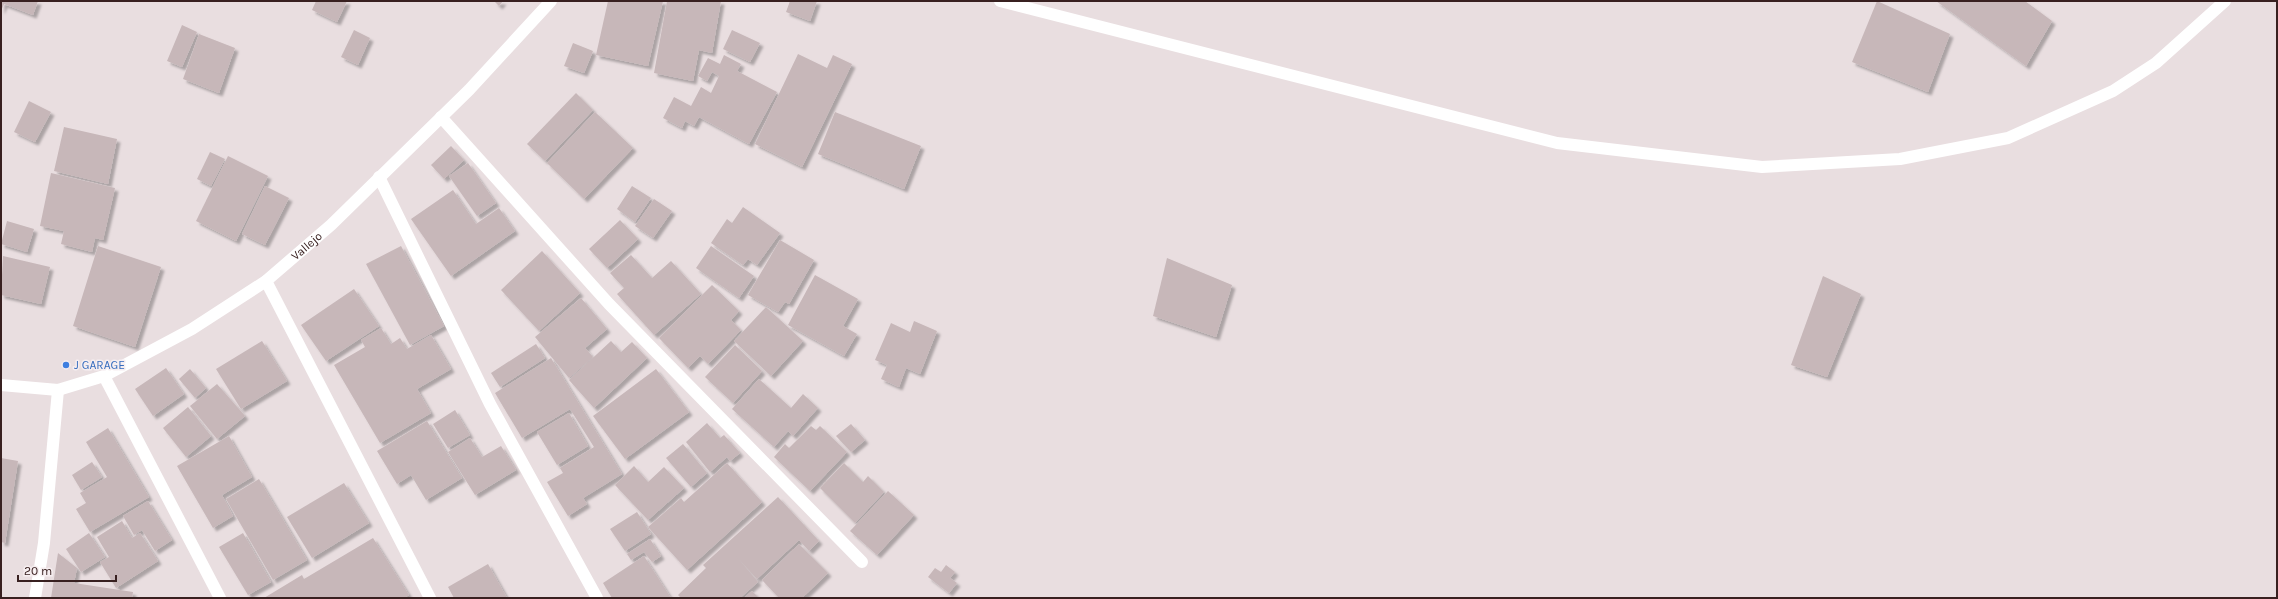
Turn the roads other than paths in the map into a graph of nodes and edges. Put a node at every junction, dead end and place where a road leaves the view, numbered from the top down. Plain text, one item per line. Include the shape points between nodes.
1 (551, 1) edge
2 (1000, 1) edge
3 (2225, 1) edge
4 (441, 117) junction
5 (379, 177) junction
6 (266, 281) junction
7 (104, 376) junction
8 (1, 385) edge
9 (58, 390) junction
10 (862, 562) dead end
11 (35, 598) edge
12 (220, 598) edge
13 (430, 598) edge
14 (597, 598) edge

1 - 4 street, Vallejo
2 - 3 street via 1557,143 1762,167 1900,159 2008,138 2112,91 2156,63
4 - 5 street, Vallejo
4 - 10 street via 609,304
5 - 6 street, Vallejo via 331,224
5 - 14 street via 490,404
6 - 7 street, Vallejo via 192,329
6 - 13 street
7 - 9 street, Vallejo
7 - 12 street
8 - 9 street, Vallejo
9 - 11 street via 44,542

